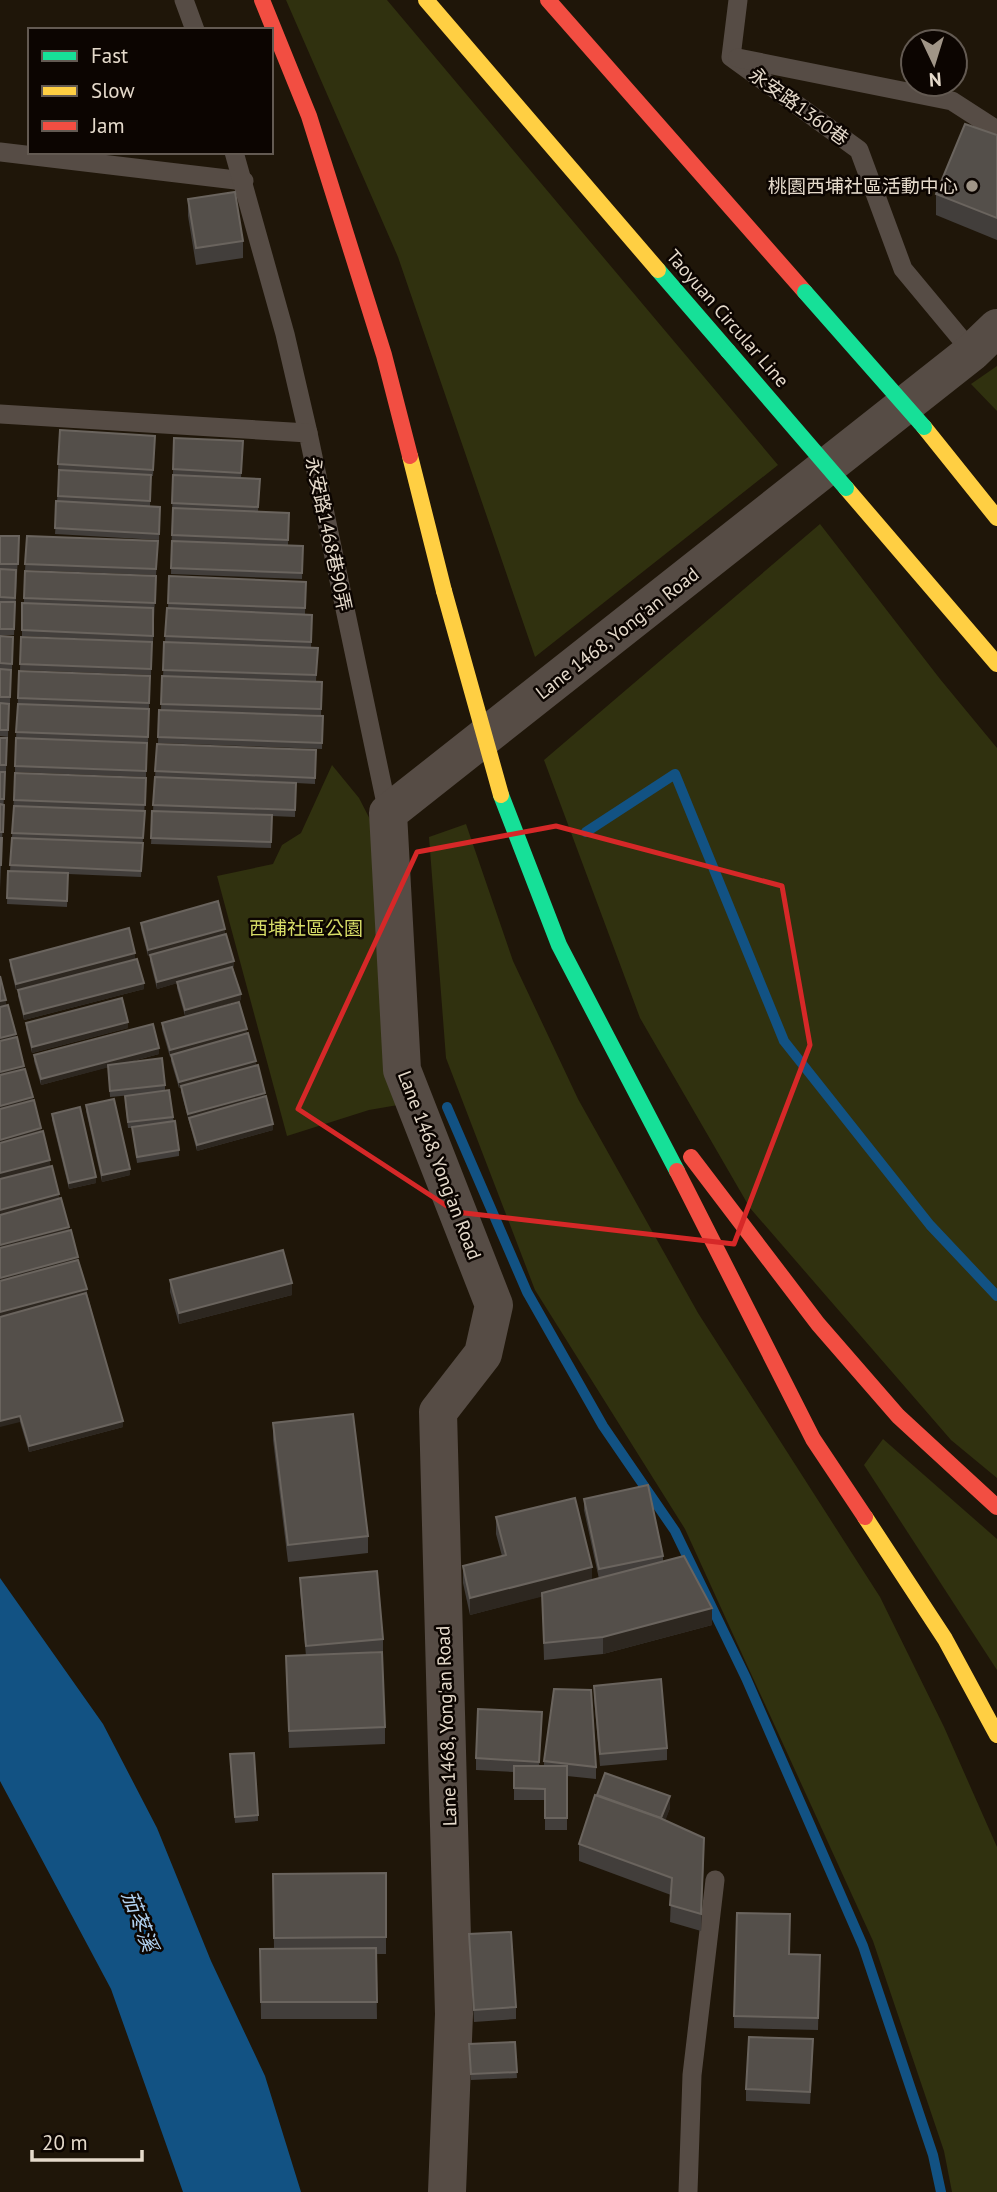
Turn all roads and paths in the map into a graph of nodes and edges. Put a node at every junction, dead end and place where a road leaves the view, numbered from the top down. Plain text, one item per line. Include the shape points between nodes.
1 (184, 0) edge
2 (262, 0) edge
3 (426, 0) edge
4 (548, 0) edge
5 (738, 0) edge
6 (194, 28) edge
7 (731, 57) junction
8 (997, 130) edge
9 (0, 152) edge
10 (235, 154) edge
11 (244, 181) junction
12 (984, 340) edge
13 (0, 414) edge
14 (308, 433) junction
15 (997, 518) edge
16 (997, 664) edge
17 (388, 813) junction
18 (623, 1065) junction
19 (997, 1507) edge
20 (997, 1735) edge
21 (715, 1880) dead end
22 (447, 2192) edge
23 (688, 2192) edge

1 - 6 lane
2 - 18 highway, bridge via 309,116 380,341 501,795 559,945
3 - 16 highway, Taoyuan Circular Line, bridge
4 - 15 highway, bridge via 924,427
5 - 7 lane, 永安路1360巷
7 - 8 lane via 952,101
7 - 12 lane, 永安路1360巷 via 859,150 903,269
9 - 11 lane
10 - 11 lane
11 - 14 lane
12 - 17 street, Lane 1468, Yong'an Road
13 - 14 lane, 永安路1468巷90弄
14 - 17 lane, 永安路1468巷90弄
17 - 22 street, Lane 1468, Yong'an Road via 402,1070 494,1305 483,1354 438,1412 454,2014
18 - 19 highway via 818,1324 898,1416
18 - 20 highway via 813,1439 945,1639
21 - 23 lane via 692,2075

